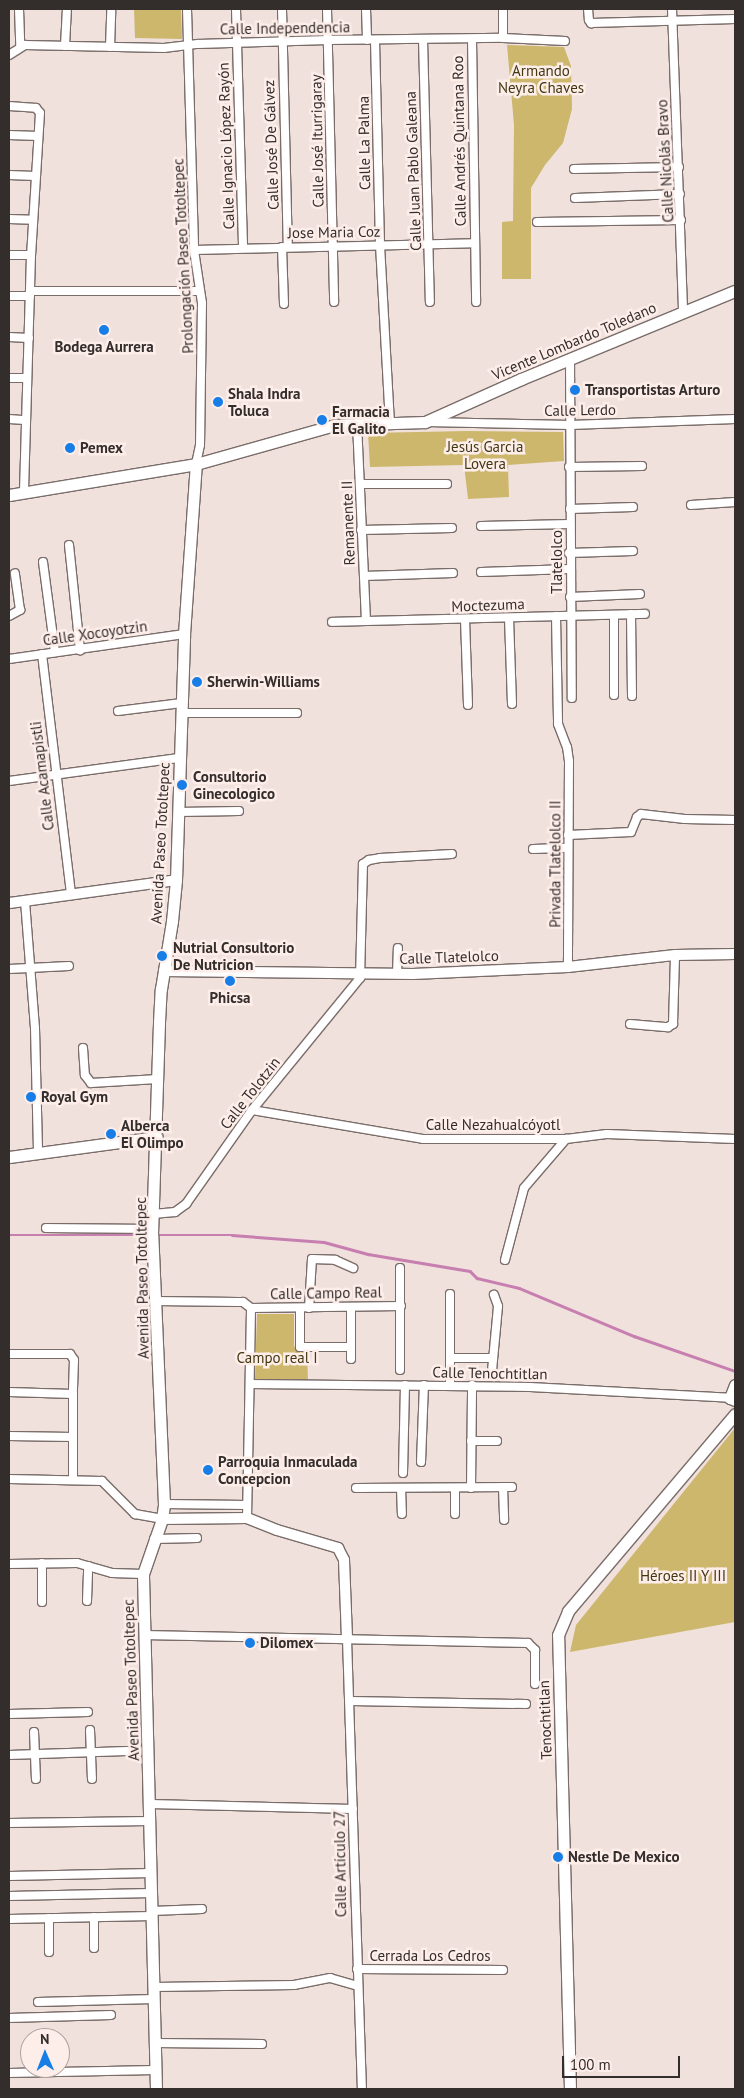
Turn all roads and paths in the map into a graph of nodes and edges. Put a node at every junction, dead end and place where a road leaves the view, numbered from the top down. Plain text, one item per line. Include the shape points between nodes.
1 (187, 9) edge
2 (236, 9) edge
3 (282, 9) edge
4 (328, 9) edge
5 (366, 9) edge
6 (503, 9) edge
7 (672, 9) edge
8 (19, 10) edge
9 (67, 11) dead end
10 (111, 11) dead end
11 (588, 12) edge
12 (735, 19) edge
13 (672, 20) junction
14 (503, 38) junction
15 (423, 39) junction
16 (472, 39) junction
17 (328, 40) junction
18 (367, 40) junction
19 (376, 40) junction
20 (282, 41) junction
21 (565, 41) dead end
22 (236, 42) junction
23 (65, 46) junction
24 (188, 46) junction
25 (20, 47) junction
26 (110, 47) junction
27 (9, 55) edge
28 (9, 106) edge
29 (9, 135) edge
30 (38, 136) junction
31 (679, 167) junction
32 (574, 169) dead end
33 (9, 174) edge
34 (35, 176) junction
35 (680, 194) junction
36 (575, 198) dead end
37 (9, 220) edge
38 (33, 220) junction
39 (681, 220) junction
40 (537, 222) dead end
41 (474, 243) junction
42 (429, 244) junction
43 (380, 245) junction
44 (333, 246) junction
45 (285, 247) junction
46 (243, 248) junction
47 (194, 250) junction
48 (9, 255) edge
49 (31, 255) junction
50 (199, 291) junction
51 (735, 291) edge
52 (30, 294) junction
53 (9, 296) edge
54 (334, 302) dead end
55 (430, 302) dead end
56 (476, 302) dead end
57 (284, 304) dead end
58 (683, 312) junction
59 (9, 337) edge
60 (29, 338) junction
61 (570, 359) junction
62 (9, 378) edge
63 (27, 378) junction
64 (735, 419) edge
65 (9, 420) edge
66 (25, 420) junction
67 (425, 422) junction
68 (357, 423) junction
69 (390, 423) junction
70 (570, 425) junction
71 (196, 464) junction
72 (642, 466) dead end
73 (569, 467) junction
74 (360, 484) junction
75 (447, 484) dead end
76 (24, 494) junction
77 (9, 495) edge
78 (735, 502) edge
79 (691, 505) dead end
80 (633, 507) dead end
81 (570, 509) junction
82 (570, 524) junction
83 (481, 526) dead end
84 (452, 528) dead end
85 (361, 530) junction
86 (69, 546) dead end
87 (633, 551) dead end
88 (569, 553) junction
89 (44, 562) dead end
90 (570, 570) junction
91 (15, 572) dead end
92 (482, 572) dead end
93 (452, 573) dead end
94 (364, 576) junction
95 (640, 594) dead end
96 (570, 597) junction
97 (632, 614) junction
98 (644, 614) dead end
99 (614, 615) junction
100 (9, 616) edge
101 (556, 616) junction
102 (571, 616) junction
103 (509, 618) junction
104 (465, 620) junction
105 (332, 622) dead end
106 (366, 622) junction
107 (184, 634) junction
108 (80, 650) junction
109 (56, 652) junction
110 (42, 654) junction
111 (9, 659) edge
112 (614, 695) dead end
113 (632, 696) dead end
114 (572, 698) dead end
115 (512, 704) dead end
116 (468, 705) dead end
117 (181, 708) junction
118 (118, 711) dead end
119 (297, 713) dead end
120 (180, 758) junction
121 (56, 774) junction
122 (9, 781) edge
123 (239, 811) dead end
124 (178, 812) junction
125 (735, 820) edge
126 (568, 835) junction
127 (568, 848) junction
128 (533, 849) dead end
129 (452, 854) dead end
130 (176, 880) junction
131 (71, 895) junction
132 (26, 901) junction
133 (9, 903) edge
134 (398, 948) dead end
135 (735, 954) edge
136 (675, 955) junction
137 (69, 966) dead end
138 (568, 967) junction
139 (31, 968) junction
140 (9, 969) edge
141 (164, 971) junction
142 (361, 974) junction
143 (397, 974) junction
144 (630, 1024) dead end
145 (83, 1048) dead end
146 (158, 1079) junction
147 (252, 1110) junction
148 (157, 1136) junction
149 (566, 1139) junction
150 (735, 1139) edge
151 (38, 1153) junction
152 (9, 1157) edge
153 (153, 1214) junction
154 (46, 1228) dead end
155 (152, 1233) junction
156 (505, 1260) dead end
157 (353, 1268) dead end
158 (400, 1268) dead end
159 (450, 1294) dead end
160 (494, 1295) dead end
161 (155, 1301) junction
162 (400, 1306) junction
163 (251, 1308) junction
164 (300, 1308) junction
165 (309, 1308) junction
166 (352, 1308) junction
167 (351, 1347) junction
168 (9, 1354) edge
169 (450, 1358) junction
170 (493, 1358) junction
171 (351, 1359) dead end
172 (400, 1370) dead end
173 (492, 1371) dead end
174 (250, 1384) junction
175 (405, 1385) junction
176 (424, 1385) junction
177 (450, 1385) junction
178 (472, 1385) junction
179 (735, 1385) edge
180 (9, 1392) edge
181 (71, 1394) junction
182 (732, 1399) edge
183 (735, 1414) edge
184 (9, 1436) edge
185 (73, 1437) junction
186 (471, 1441) junction
187 (497, 1441) dead end
188 (421, 1462) dead end
189 (403, 1473) dead end
190 (9, 1479) edge
191 (73, 1479) junction
192 (503, 1487) junction
193 (512, 1487) dead end
194 (356, 1488) dead end
195 (401, 1488) junction
196 (455, 1488) junction
197 (471, 1488) junction
198 (164, 1504) junction
199 (247, 1505) junction
200 (402, 1514) dead end
201 (455, 1514) dead end
202 (247, 1518) junction
203 (162, 1519) junction
204 (504, 1520) dead end
205 (197, 1538) dead end
206 (154, 1539) junction
207 (42, 1563) junction
208 (9, 1564) edge
209 (88, 1566) junction
210 (143, 1574) junction
211 (88, 1601) dead end
212 (42, 1602) dead end
213 (144, 1635) junction
214 (347, 1639) junction
215 (535, 1684) dead end
216 (351, 1701) junction
217 (526, 1704) dead end
218 (88, 1712) dead end
219 (9, 1714) edge
220 (90, 1730) dead end
221 (34, 1732) dead end
222 (127, 1751) dead end
223 (92, 1752) junction
224 (35, 1754) junction
225 (9, 1755) edge
226 (36, 1779) dead end
227 (92, 1779) dead end
228 (150, 1804) junction
229 (353, 1809) junction
230 (150, 1821) junction
231 (9, 1823) edge
232 (151, 1873) junction
233 (9, 1876) edge
234 (152, 1893) junction
235 (9, 1896) edge
236 (202, 1909) dead end
237 (152, 1913) junction
238 (94, 1917) junction
239 (49, 1918) junction
240 (9, 1919) edge
241 (94, 1948) dead end
242 (49, 1952) dead end
243 (357, 1969) junction
244 (503, 1970) dead end
245 (358, 1986) junction
246 (154, 1987) junction
247 (154, 1999) junction
248 (38, 2002) dead end
249 (111, 2015) dead end
250 (9, 2018) edge
251 (155, 2043) junction
252 (262, 2044) dead end
253 (155, 2070) junction
254 (9, 2073) edge
255 (156, 2089) edge
256 (362, 2089) edge
257 (570, 2089) edge

1 - 24 street, Prolongación Paseo Totoltepec
2 - 22 street, Calle Ignacio López Rayón
3 - 20 street, Calle José De Gálvez
4 - 17 street, Calle José Iturrigaray
5 - 18 street
6 - 14 street
7 - 13 street, Calle Nicolás Bravo
8 - 25 street
9 - 23 street
10 - 26 street
11 - 13 street via 592,23
12 - 13 street
13 - 31 street, Calle Nicolás Bravo
14 - 16 street, Calle Independencia
14 - 21 street, Calle Independencia
15 - 16 street, Calle Independencia
15 - 19 street, Calle Independencia
15 - 42 street, Calle Juan Pablo Galeana
16 - 41 street, Calle Andrés Quintana Roo
17 - 18 street, Calle Independencia
17 - 20 street, Calle Independencia
17 - 44 street, Calle José Iturrigaray
18 - 19 street, Calle Independencia
19 - 43 street, Calle La Palma
20 - 22 street, Calle Independencia
20 - 45 street, Calle José De Gálvez
22 - 24 street, Calle Independencia
22 - 46 street, Calle Ignacio López Rayón
23 - 25 street, Calle Independencia
23 - 26 street, Calle Independencia
24 - 26 street, Calle Independencia
24 - 47 street, Prolongación Paseo Totoltepec
25 - 27 street
28 - 30 street via 36,108 40,113
29 - 30 street
30 - 34 street
31 - 32 street
31 - 35 street, Calle Nicolás Bravo
33 - 34 street
34 - 38 street
35 - 36 street
35 - 39 street, Calle Nicolás Bravo
37 - 38 street
38 - 49 street
39 - 40 street
39 - 58 street, Calle Nicolás Bravo
41 - 42 street, Jose Maria Coz
41 - 56 street, Calle Andrés Quintana Roo
42 - 43 street, Jose Maria Coz
42 - 55 street, Calle Juan Pablo Galeana
43 - 44 street, Jose Maria Coz
43 - 69 street, Calle La Palma
44 - 45 street, Jose Maria Coz
44 - 54 street, Calle José Iturrigaray
45 - 46 street, Jose Maria Coz
45 - 57 street, Calle José De Gálvez
46 - 47 street, Jose Maria Coz
47 - 50 street, Prolongación Paseo Totoltepec
48 - 49 street
49 - 52 street
50 - 52 street
50 - 71 street, Prolongación Paseo Totoltepec via 202,303 202,395
51 - 58 main road, Vicente Lombardo Toledano
52 - 53 street
52 - 60 street
58 - 61 main road, Vicente Lombardo Toledano
59 - 60 street
60 - 63 street
61 - 67 main road, Vicente Lombardo Toledano
61 - 70 street, Tlatelolco
62 - 63 street
63 - 66 street
64 - 70 street, Calle Lerdo
65 - 66 street
66 - 76 street
67 - 69 main road
67 - 70 street, Calle Lerdo
68 - 69 main road
68 - 71 main road via 319,429
68 - 74 street, Remanente II
70 - 73 street, Tlatelolco
71 - 76 main road
71 - 107 main road, Avenida Paseo Totoltepec
72 - 73 street
73 - 81 street, Tlatelolco
74 - 75 street
74 - 85 street, Remanente II
76 - 77 main road
78 - 79 street
80 - 81 street
81 - 82 street, Tlatelolco
82 - 83 street
82 - 88 street, Tlatelolco
84 - 85 street
85 - 94 street, Remanente II
86 - 108 street
87 - 88 street
88 - 90 street, Tlatelolco
89 - 109 street
90 - 92 street
90 - 96 street, Tlatelolco
91 - 100 street via 20,610
93 - 94 street
94 - 106 street, Remanente II
95 - 96 street
96 - 102 street, Tlatelolco
97 - 98 street, Moctezuma
97 - 99 street, Moctezuma
97 - 113 street
99 - 102 street, Moctezuma
99 - 112 street
101 - 102 street, Moctezuma
101 - 103 street, Moctezuma
101 - 126 street, Privada Tlatelolco II via 558,724 568,747 569,761
102 - 114 street, Tlatelolco
103 - 104 street, Moctezuma
103 - 115 street
104 - 106 street, Moctezuma
104 - 116 street
105 - 106 street, Moctezuma
107 - 108 street, Calle Xocoyotzin
107 - 117 main road, Avenida Paseo Totoltepec
108 - 109 street, Calle Xocoyotzin
109 - 110 street, Calle Xocoyotzin
110 - 111 street, Calle Xocoyotzin
110 - 121 street, Calle Acamapistli
117 - 118 street
117 - 119 street
117 - 120 main road, Avenida Paseo Totoltepec
120 - 121 street
120 - 124 main road, Avenida Paseo Totoltepec
121 - 122 street
121 - 131 street, Calle Acamapistli
123 - 124 street
124 - 130 main road, Avenida Paseo Totoltepec
125 - 126 street via 641,814 631,832
126 - 127 street, Privada Tlatelolco II
127 - 128 street
127 - 138 street, Privada Tlatelolco II
129 - 142 street via 380,858 363,864
130 - 131 street
130 - 141 main road, Avenida Paseo Totoltepec
131 - 132 street
132 - 133 street
132 - 139 street
134 - 143 street
135 - 136 street, Calle Tlatelolco
136 - 138 street, Calle Tlatelolco
136 - 144 street via 673,1024 668,1027
137 - 139 street
138 - 143 street, Calle Tlatelolco
139 - 140 street
139 - 151 street
141 - 142 street, Calle Tlatelolco
141 - 146 main road, Avenida Paseo Totoltepec
142 - 143 street, Calle Tlatelolco
142 - 147 street, Calle Tolotzin via 326,1022
145 - 146 street via 85,1075 91,1083
146 - 148 main road, Avenida Paseo Totoltepec
147 - 149 street, Calle Nezahualcóyotl via 423,1139
147 - 153 street, Calle Tolotzin via 186,1204 175,1212
148 - 151 main road
148 - 153 main road, Avenida Paseo Totoltepec
149 - 150 street, Calle Nezahualcóyotl via 606,1134
149 - 156 street via 524,1188
151 - 152 main road
153 - 155 main road, Avenida Paseo Totoltepec
154 - 155 street
155 - 161 main road, Avenida Paseo Totoltepec
157 - 165 street via 335,1260 312,1259
158 - 162 street
159 - 169 street
160 - 170 street via 498,1306
161 - 163 street, Calle Campo Real via 244,1302
161 - 198 main road, Avenida Paseo Totoltepec
162 - 166 street, Calle Campo Real
162 - 172 street
163 - 164 street, Calle Campo Real
163 - 174 street
164 - 165 street, Calle Campo Real
164 - 167 street via 300,1346
165 - 166 street, Calle Campo Real
166 - 167 street
167 - 171 street
168 - 181 street via 70,1354 74,1360
169 - 170 street
169 - 177 street
170 - 173 street
174 - 175 street, Calle Tenochtitlan
174 - 199 street
175 - 176 street, Calle Tenochtitlan
175 - 189 street
176 - 177 street, Calle Tenochtitlan
176 - 188 street
177 - 178 street, Calle Tenochtitlan
178 - 182 street, Calle Tenochtitlan
178 - 186 street
179 - 182 main road
180 - 181 street
181 - 185 street
183 - 257 main road, Tenochtitlan via 568,1611 558,1635
184 - 185 street
185 - 191 street
186 - 187 street
186 - 197 street
190 - 191 street
191 - 203 street via 102,1481 135,1514
192 - 193 street
192 - 197 street
192 - 204 street
194 - 195 street
195 - 196 street
195 - 200 street
196 - 197 street
196 - 201 street
198 - 199 street
198 - 203 main road, Avenida Paseo Totoltepec
199 - 202 street
202 - 203 street
202 - 214 street, Calle Artículo 27 via 332,1545 342,1553
203 - 206 main road, Avenida Paseo Totoltepec
205 - 206 street
206 - 210 main road, Avenida Paseo Totoltepec
207 - 208 street
207 - 209 street
207 - 212 street
209 - 210 street via 112,1573
209 - 211 street
210 - 213 main road, Avenida Paseo Totoltepec
213 - 214 street
213 - 228 main road, Avenida Paseo Totoltepec
214 - 215 street via 528,1642 535,1650
214 - 216 street, Calle Artículo 27
216 - 217 street
216 - 229 street, Calle Artículo 27
218 - 219 street
220 - 223 street
221 - 224 street
222 - 223 street
223 - 224 street
223 - 227 street
224 - 225 street
224 - 226 street
228 - 229 street
228 - 230 main road, Avenida Paseo Totoltepec
229 - 243 street, Calle Artículo 27
230 - 231 street
230 - 232 main road, Avenida Paseo Totoltepec
232 - 233 street
232 - 234 main road, Avenida Paseo Totoltepec
234 - 235 street
234 - 237 main road, Avenida Paseo Totoltepec
236 - 237 street
237 - 238 street
237 - 246 main road, Avenida Paseo Totoltepec
238 - 239 street
238 - 241 street
239 - 240 street
239 - 242 street
243 - 244 street, Cerrada Los Cedros
243 - 245 street, Calle Artículo 27
245 - 246 street via 330,1978 294,1985
245 - 256 street, Calle Artículo 27
246 - 247 main road, Avenida Paseo Totoltepec
247 - 248 street
247 - 251 main road, Avenida Paseo Totoltepec
249 - 250 street
251 - 252 street
251 - 253 main road, Avenida Paseo Totoltepec
253 - 254 street
253 - 255 main road, Avenida Paseo Totoltepec

